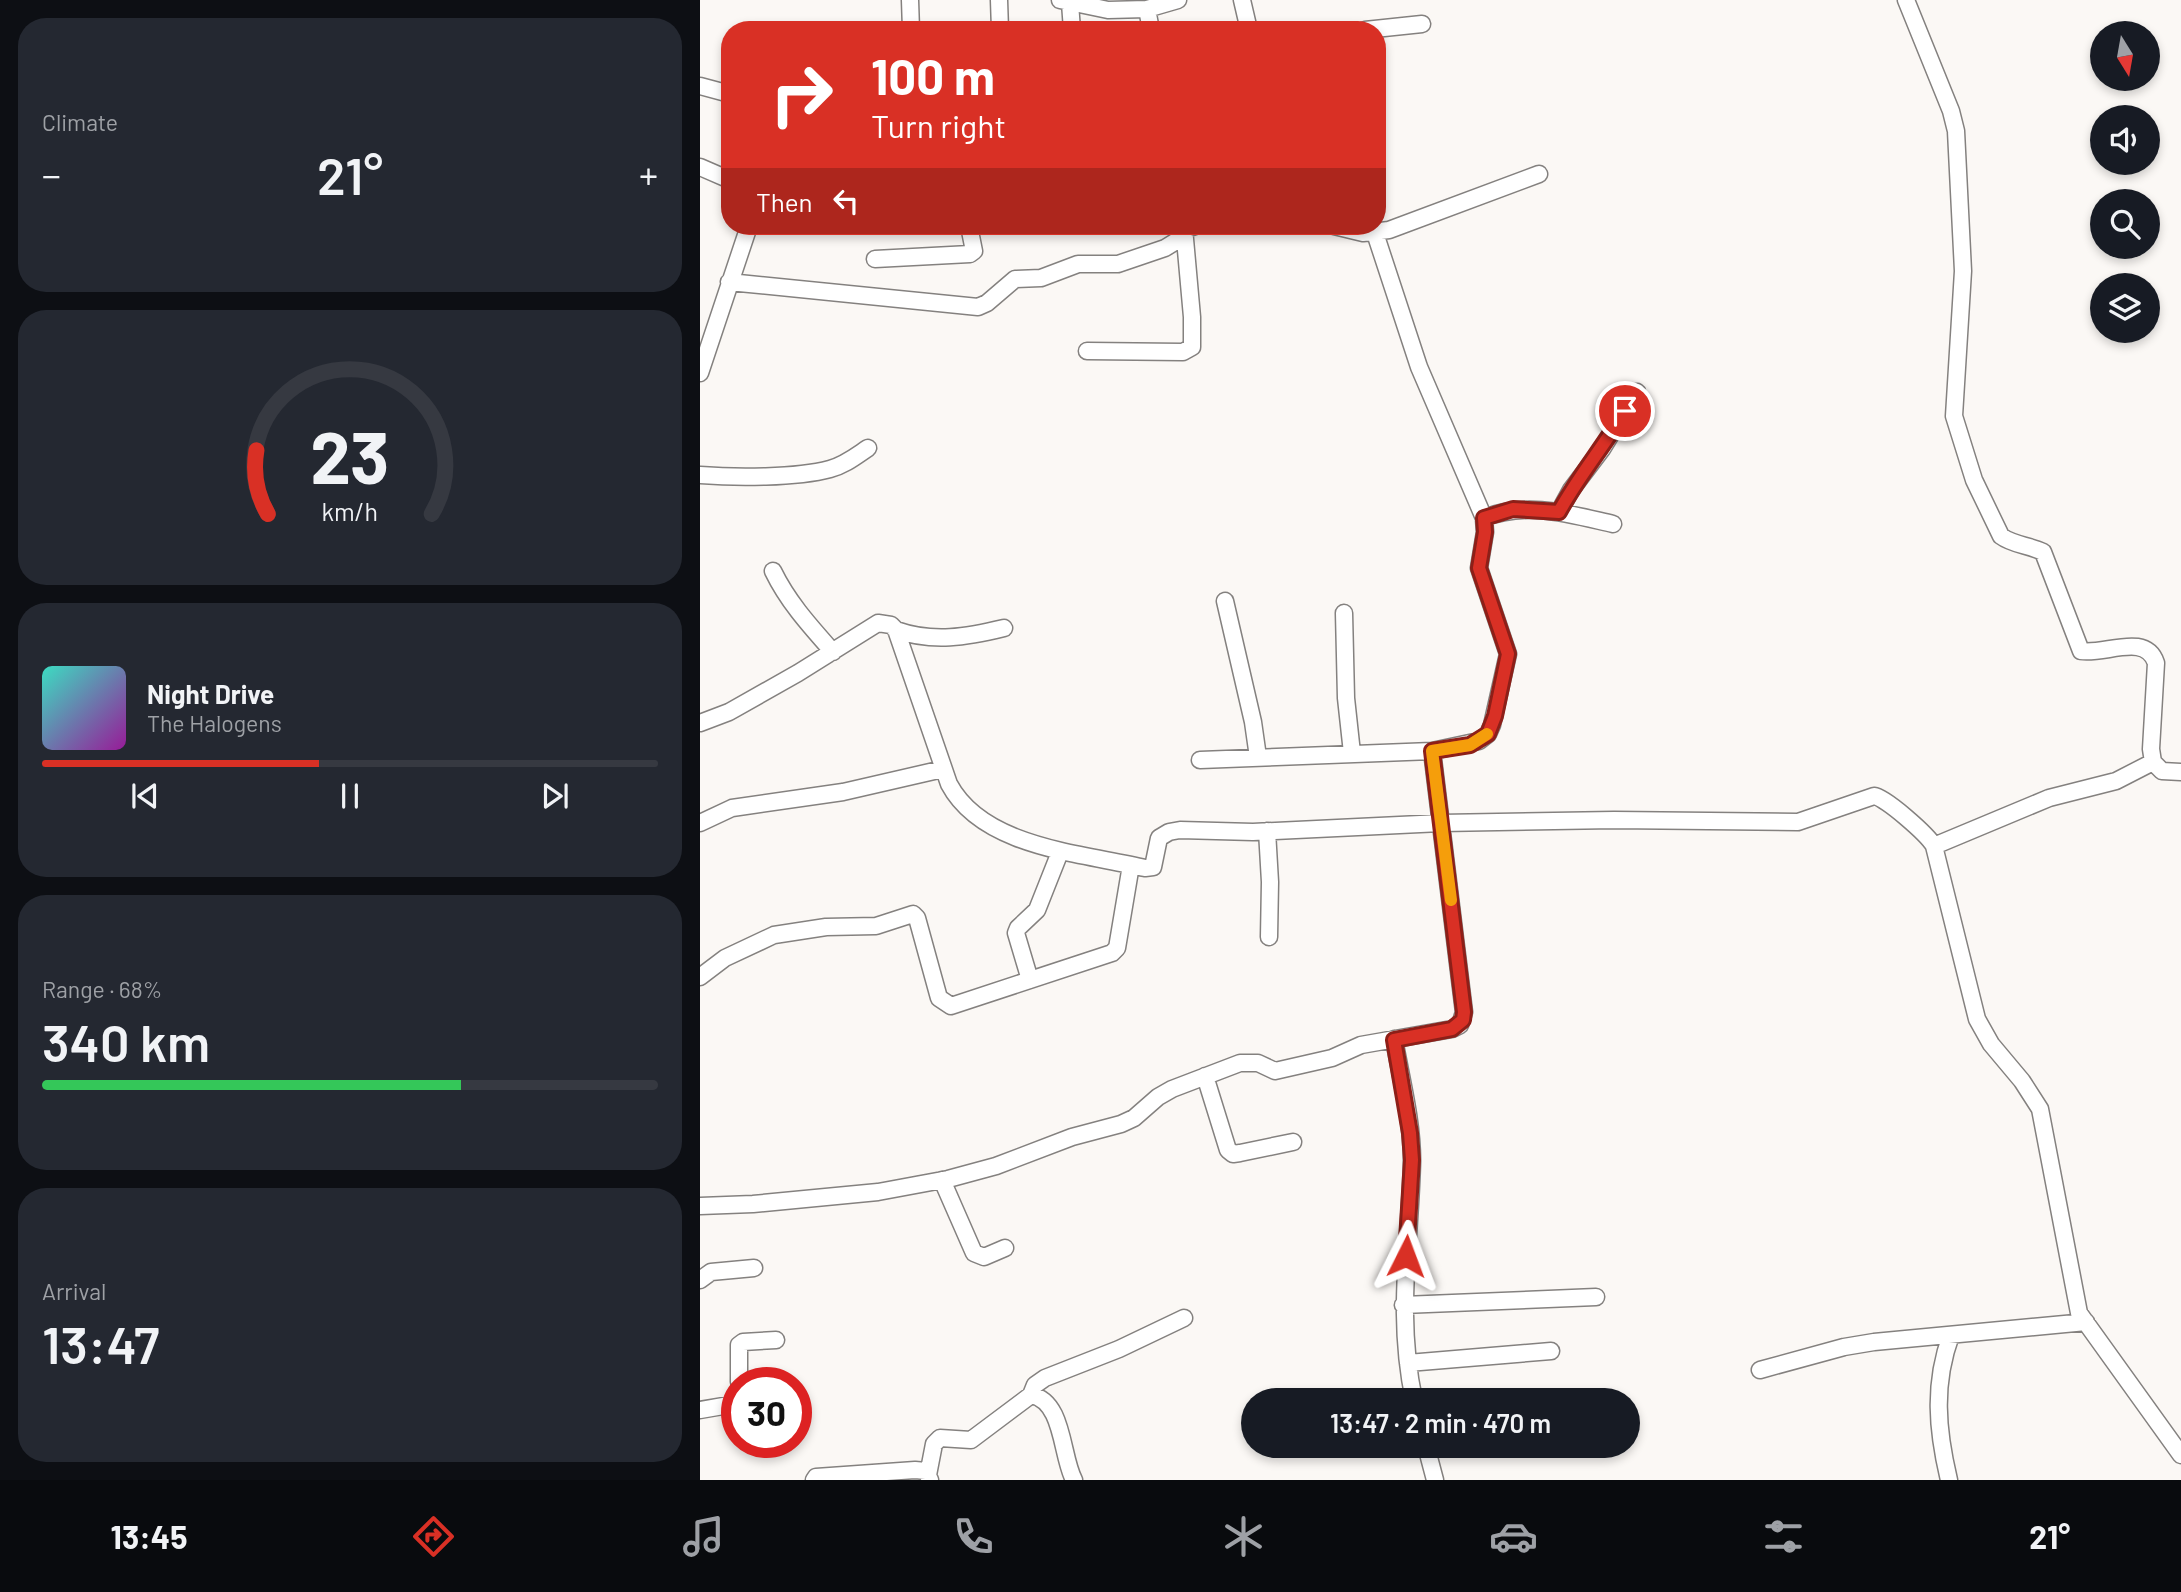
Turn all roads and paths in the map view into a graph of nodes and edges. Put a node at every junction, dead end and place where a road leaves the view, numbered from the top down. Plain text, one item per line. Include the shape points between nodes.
1 (910, 0) edge
2 (999, 0) edge
3 (1178, 0) edge
4 (1242, 0) edge
5 (1906, 0) edge
6 (1065, 1) edge
7 (1108, 5) edge
8 (1147, 9) junction
9 (911, 21) edge
10 (1000, 21) edge
11 (1070, 21) edge
12 (1149, 21) edge
13 (1247, 21) edge
14 (1422, 24) dead end
15 (1386, 28) edge
16 (700, 86) edge
17 (721, 92) edge
18 (700, 167) edge
19 (1539, 174) dead end
20 (721, 176) edge
21 (1386, 229) edge
22 (746, 235) edge
23 (971, 235) edge
24 (1182, 235) edge
25 (1188, 235) edge
26 (1377, 235) edge
27 (876, 258) dead end
28 (729, 282) junction
29 (1087, 351) dead end
30 (700, 373) edge
31 (1637, 392) dead end
32 (868, 448) dead end
33 (700, 475) edge
34 (1559, 512) junction
35 (1484, 518) junction
36 (1613, 524) dead end
37 (773, 571) dead end
38 (1225, 600) dead end
39 (1344, 613) dead end
40 (1004, 628) dead end
41 (896, 630) junction
42 (833, 652) junction
43 (700, 723) edge
44 (1432, 751) junction
45 (1352, 753) junction
46 (1258, 757) junction
47 (1200, 760) dead end
48 (2154, 762) junction
49 (943, 769) junction
50 (2181, 772) edge
51 (700, 822) edge
52 (1441, 823) junction
53 (1267, 831) junction
54 (1934, 846) junction
55 (1060, 852) junction
56 (1131, 865) junction
57 (1269, 937) dead end
58 (700, 976) edge
59 (1030, 980) junction
60 (1394, 1040) junction
61 (1205, 1076) junction
62 (1293, 1142) dead end
63 (942, 1180) junction
64 (700, 1206) edge
65 (1005, 1248) dead end
66 (754, 1268) dead end
67 (700, 1280) edge
68 (1595, 1297) dead end
69 (1403, 1305) junction
70 (1184, 1318) dead end
71 (2085, 1322) junction
72 (1951, 1335) junction
73 (776, 1339) dead end
74 (1551, 1351) dead end
75 (1408, 1363) junction
76 (739, 1367) edge
77 (1760, 1370) dead end
78 (1412, 1388) edge
79 (1031, 1395) junction
80 (721, 1406) edge
81 (700, 1410) edge
82 (2181, 1454) edge
83 (1429, 1458) edge
84 (929, 1477) edge
85 (814, 1480) edge
86 (1074, 1480) edge
87 (1434, 1480) edge
88 (1950, 1480) edge

1 - 9 street
2 - 10 street
3 - 8 street
4 - 13 street
5 - 48 street via 1956,131 1963,237 1953,405 1957,429 1984,505 2001,536 2043,552 2081,651 2137,646 2153,653
6 - 7 street
6 - 11 street
7 - 8 street
8 - 12 street
14 - 15 street
16 - 17 street
18 - 20 street
19 - 21 street
22 - 28 street
23 - 27 street via 974,251 970,254
24 - 28 street via 1165,248 1118,264 1078,264 1041,278 1015,279 978,307
25 - 29 street via 1192,347 1183,352
26 - 35 street via 1419,367
28 - 30 street
31 - 34 street
32 - 33 street via 830,469 755,476
34 - 35 street via 1513,509
34 - 36 street
35 - 44 street via 1479,568 1506,646 1507,664 1488,734 1470,745
37 - 42 street via 790,603
38 - 46 street
39 - 45 street
40 - 41 street via 939,639 917,638
41 - 42 street via 878,623
41 - 49 street
42 - 43 street via 729,712
44 - 45 street
44 - 52 street
45 - 46 street
46 - 47 street
48 - 50 street via 2162,771
48 - 54 street via 2116,781 2049,798
49 - 51 street via 842,792 732,808
49 - 55 street via 957,799 969,812 1012,835
52 - 53 street
52 - 54 street via 1798,822 1878,796
52 - 60 street via 1463,1020 1452,1029
53 - 56 street via 1169,832 1159,838 1153,867
53 - 57 street
54 - 71 street via 1977,1019 2040,1109 2075,1303
55 - 56 street
55 - 59 street via 1037,910 1016,933
56 - 59 street via 1117,948
58 - 59 street via 725,958 774,935 876,926 907,914 917,918 944,1003 951,1006
60 - 61 street via 1275,1071 1250,1062
60 - 69 street via 1412,1160
61 - 62 street via 1233,1154
61 - 63 street via 1158,1097 1121,1124
63 - 64 street via 878,1192
63 - 65 street via 974,1253 985,1257
66 - 67 street via 711,1272
68 - 69 street
69 - 75 street
70 - 79 street via 1045,1378
71 - 72 street
71 - 82 street
72 - 77 street via 1844,1347
72 - 88 street via 1938,1380 1940,1443
73 - 76 street via 739,1345
74 - 75 street
75 - 78 street
79 - 84 street via 971,1440 940,1438 934,1444
79 - 86 street via 1055,1417
80 - 81 street
83 - 87 street
84 - 85 street via 926,1471 915,1470 816,1476

